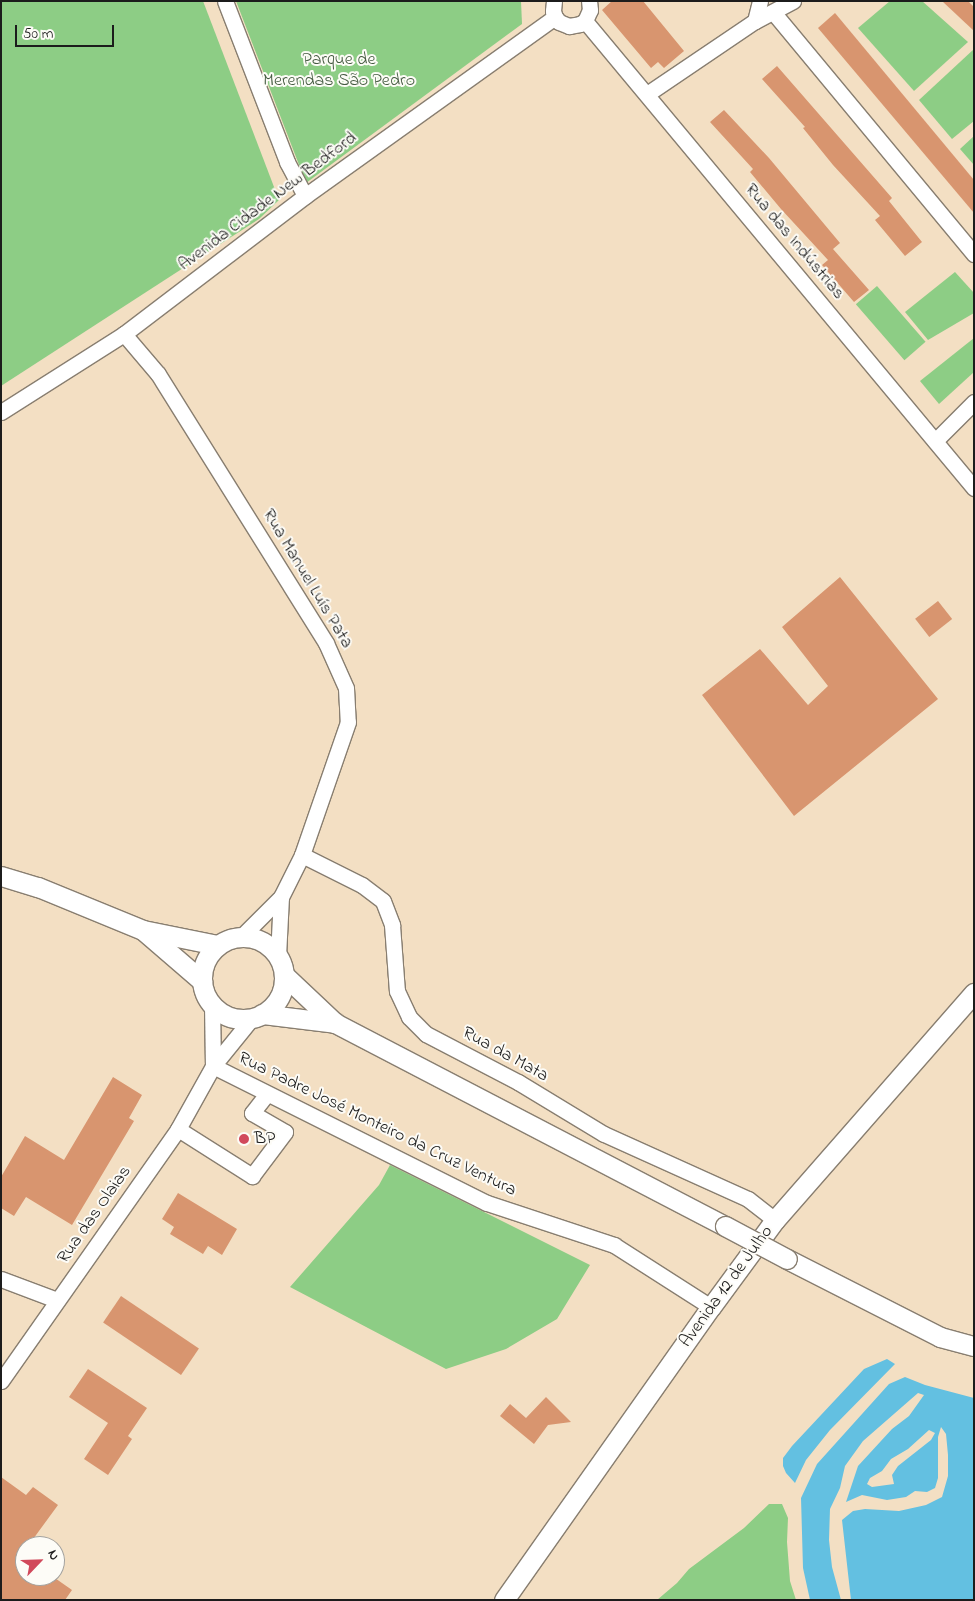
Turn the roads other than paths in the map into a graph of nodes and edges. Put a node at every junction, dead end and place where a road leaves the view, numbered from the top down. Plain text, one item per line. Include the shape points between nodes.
1 (225, 1) edge
2 (554, 1) edge
3 (589, 1) edge
4 (760, 1) edge
5 (793, 1) edge
6 (773, 12) junction
7 (555, 17) junction
8 (584, 21) junction
9 (755, 21) junction
10 (648, 94) junction
11 (304, 196) junction
12 (968, 236) edge
13 (974, 254) edge
14 (124, 334) junction
15 (974, 402) edge
16 (1, 412) edge
17 (935, 441) junction
18 (974, 488) edge
19 (302, 854) junction
20 (1, 876) edge
21 (281, 897) junction
22 (143, 930) junction
23 (242, 936) junction
24 (217, 946) junction
25 (278, 956) junction
26 (284, 975) junction
27 (202, 981) junction
28 (974, 993) edge
29 (212, 1004) junction
30 (257, 1016) junction
31 (335, 1023) junction
32 (213, 1066) junction
33 (267, 1094) junction
34 (178, 1129) junction
35 (775, 1220) junction
36 (1, 1279) edge
37 (57, 1300) junction
38 (711, 1307) junction
39 (974, 1346) edge
40 (1, 1381) edge
41 (504, 1600) edge

1 - 11 street via 287,162
2 - 7 street
3 - 8 street via 590,10
4 - 9 street
5 - 6 street
6 - 9 street
6 - 12 street
7 - 8 street via 558,22 569,26
7 - 11 street, Avenida Cidade New Bedford
8 - 10 street, Rua das Indústrias
9 - 10 street
10 - 17 street, Rua das Indústrias
11 - 14 street, Avenida Cidade New Bedford
12 - 13 street
14 - 16 street, Avenida Cidade New Bedford
14 - 19 street, Rua Manuel Luís Pata via 158,374 326,643 346,688 348,722
15 - 17 street
17 - 18 street, Rua das Indústrias
19 - 21 street, Rua Manuel Luís Pata
19 - 35 street, Rua da Mata via 362,885 383,901 392,926 397,991 409,1017 426,1034 518,1082 604,1134 748,1199
20 - 22 main road via 38,887
21 - 23 street
21 - 25 street
22 - 24 main road
22 - 27 main road
23 - 24 main road
23 - 25 main road via 256,938 269,945
24 - 27 main road via 208,956
25 - 26 main road
26 - 30 main road via 279,998 272,1007
26 - 31 main road
27 - 29 main road
28 - 35 main road, Avenida 12 de Julho
29 - 30 main road via 230,1017
29 - 32 street
30 - 31 main road
30 - 32 street, Rua das Olaias
31 - 39 main road, bridge via 940,1337
32 - 33 street, Rua Padre José Monteiro da Cruz Ventura
32 - 34 street, Rua das Olaias
33 - 34 street via 252,1113 285,1132 252,1176
33 - 38 street, Rua Padre José Monteiro da Cruz Ventura via 487,1203 614,1245
34 - 37 street, Rua das Olaias
35 - 38 main road, Avenida 12 de Julho
36 - 37 street
37 - 40 street, Rua das Olaias
38 - 41 main road, Avenida 12 de Julho

